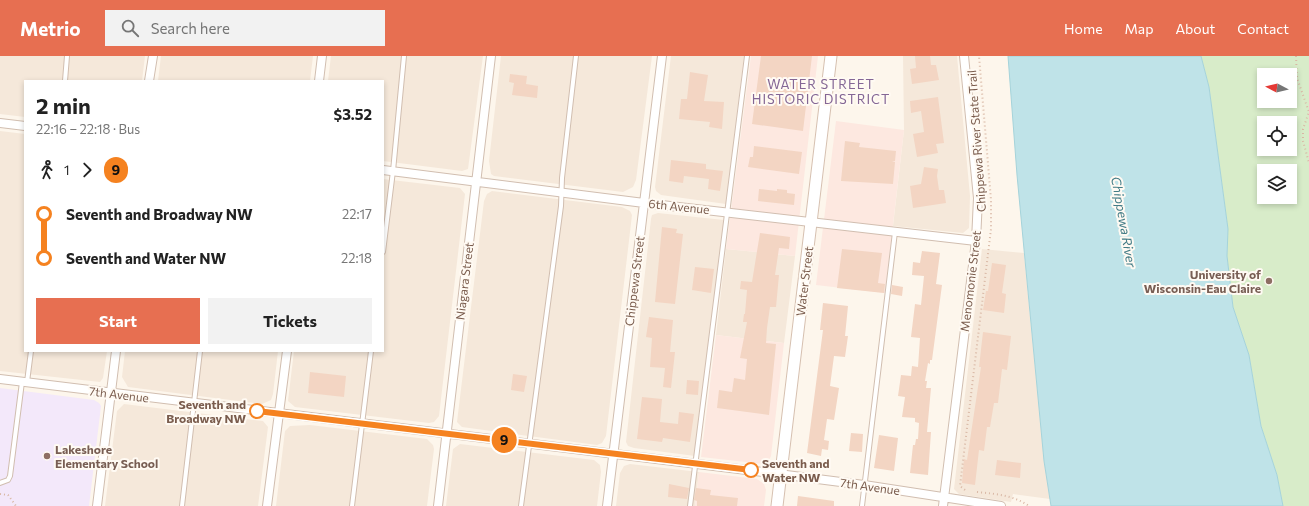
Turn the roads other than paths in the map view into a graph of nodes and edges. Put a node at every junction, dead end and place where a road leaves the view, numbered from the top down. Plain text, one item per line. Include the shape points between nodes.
1 (68, 56) edge
2 (152, 56) edge
3 (322, 56) edge
4 (404, 56) edge
5 (491, 56) edge
6 (576, 56) edge
7 (662, 56) edge
8 (747, 56) edge
9 (832, 56) edge
10 (964, 56) edge
11 (64, 80) edge
12 (150, 80) edge
13 (319, 80) edge
14 (0, 123) edge
15 (24, 126) edge
16 (384, 170) edge
17 (393, 171) junction
18 (476, 181) junction
19 (562, 191) junction
20 (644, 203) junction
21 (728, 211) junction
22 (811, 221) junction
23 (896, 232) junction
24 (976, 241) junction
25 (384, 244) edge
26 (31, 352) edge
27 (116, 352) edge
28 (200, 352) edge
29 (287, 352) edge
30 (370, 352) edge
31 (0, 379) edge
32 (24, 382) junction
33 (111, 392) junction
34 (194, 403) junction
35 (279, 413) junction
36 (361, 424) junction
37 (447, 433) junction
38 (529, 443) junction
39 (613, 454) junction
40 (695, 464) junction
41 (780, 474) junction
42 (0, 483) edge
43 (864, 485) junction
44 (944, 502) edge
45 (97, 506) edge
46 (182, 506) edge
47 (267, 506) edge
48 (352, 506) edge
49 (438, 506) edge
50 (521, 506) edge
51 (607, 506) edge
52 (690, 506) edge
53 (777, 506) edge
54 (862, 506) edge
55 (1001, 506) edge

1 - 11 lane
2 - 12 street
3 - 13 street
4 - 17 lane
5 - 18 street, Niagara Street
6 - 19 lane
7 - 20 street, Chippewa Street
8 - 21 lane
9 - 22 main road, Water Street
10 - 24 street, Menomonie Street via 978,198
14 - 15 street
16 - 17 street, 6th Avenue
17 - 18 street, 6th Avenue
17 - 25 lane
18 - 19 street, 6th Avenue
18 - 37 street, Niagara Street
19 - 20 street, 6th Avenue
19 - 38 lane
20 - 21 street, 6th Avenue
20 - 39 street, Chippewa Street
21 - 22 street, 6th Avenue
21 - 40 lane
22 - 23 street, 6th Avenue
22 - 41 main road, Water Street
23 - 24 street, 6th Avenue
23 - 43 lane
24 - 44 street, Menomonie Street
26 - 32 lane
27 - 33 street
28 - 34 lane
29 - 35 street
30 - 36 lane
31 - 32 street, 7th Avenue
32 - 33 street, 7th Avenue
32 - 42 lane via 10,476 8,480
33 - 34 street, 7th Avenue
33 - 45 street
34 - 35 street, 7th Avenue
34 - 46 lane
35 - 36 street, 7th Avenue
35 - 47 street
36 - 37 street, 7th Avenue
36 - 48 lane
37 - 38 street, 7th Avenue
37 - 49 street, Niagara Street
38 - 39 street, 7th Avenue
38 - 50 lane
39 - 40 street, 7th Avenue
39 - 51 street, Chippewa Street
40 - 41 street, 7th Avenue
40 - 52 lane
41 - 43 street, 7th Avenue
41 - 53 main road, Water Street
43 - 44 street, 7th Avenue
43 - 54 lane
44 - 55 street, 7th Avenue

